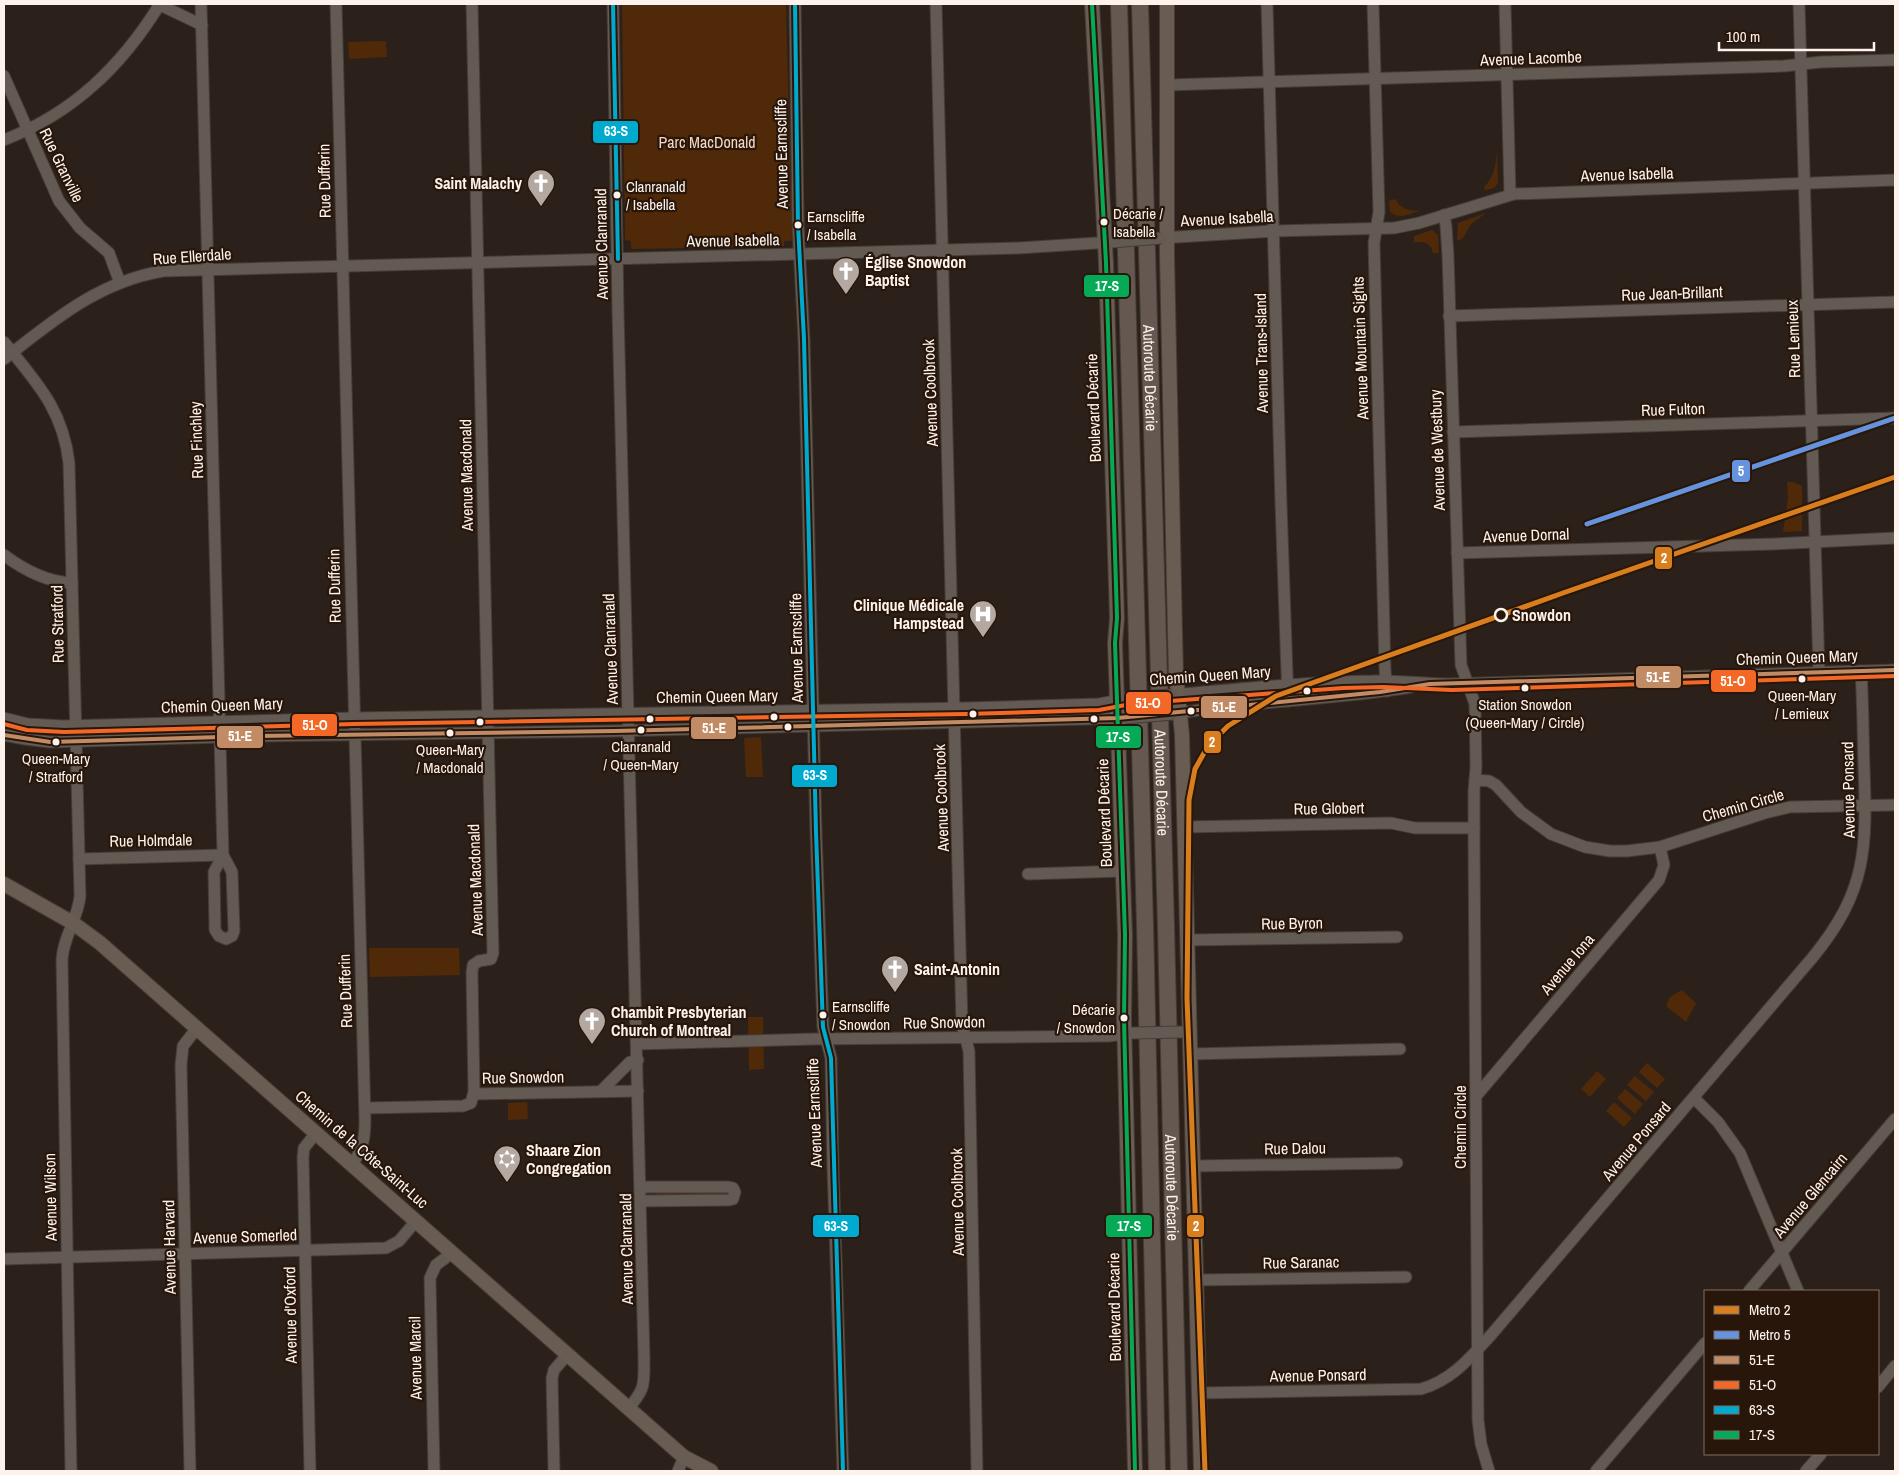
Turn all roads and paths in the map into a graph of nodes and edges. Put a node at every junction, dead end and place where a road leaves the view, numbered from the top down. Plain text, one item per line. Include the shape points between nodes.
1 (160, 4) edge
2 (201, 4) edge
3 (336, 4) edge
4 (472, 4) edge
5 (612, 4) edge
6 (794, 4) edge
7 (936, 4) edge
8 (1092, 4) edge
9 (1119, 4) edge
10 (1140, 4) edge
11 (1167, 4) edge
12 (1268, 4) edge
13 (1373, 4) edge
14 (1505, 4) edge
15 (1799, 4) edge
16 (202, 25) junction
17 (1895, 60) edge
18 (1800, 65) junction
19 (1507, 75) junction
20 (4, 76) edge
21 (1376, 79) junction
22 (1270, 82) junction
23 (1167, 85) junction
24 (27, 130) junction
25 (4, 140) edge
26 (1895, 180) edge
27 (1804, 184) junction
28 (1510, 194) junction
29 (1444, 215) junction
30 (1376, 228) junction
31 (1274, 231) junction
32 (1164, 238) junction
33 (1108, 243) junction
34 (943, 251) junction
35 (800, 254) junction
36 (618, 259) junction
37 (477, 263) junction
38 (406, 264) joint
39 (343, 266) junction
40 (208, 270) junction
41 (120, 283) junction
42 (1895, 302) edge
43 (1808, 305) junction
44 (1449, 316) junction
45 (4, 342) edge
46 (8, 356) edge
47 (1895, 418) edge
48 (1812, 420) junction
49 (1453, 432) junction
50 (1895, 538) edge
51 (1815, 541) junction
52 (1457, 553) junction
53 (4, 555) edge
54 (72, 583) junction
55 (1895, 670) edge
56 (1861, 671) junction
57 (1819, 672) junction
58 (1468, 683) junction
59 (1287, 686) junction
60 (1386, 686) junction
61 (1175, 694) junction
62 (1122, 699) junction
63 (1288, 701) junction
64 (955, 708) junction
65 (814, 711) junction
66 (628, 714) junction
67 (1177, 714) junction
68 (488, 716) junction
69 (4, 718) edge
70 (354, 718) junction
71 (1122, 718) junction
72 (220, 721) junction
73 (955, 723) junction
74 (76, 725) junction
75 (814, 726) junction
76 (629, 731) junction
77 (4, 734) edge
78 (488, 734) junction
79 (355, 736) junction
80 (221, 738) junction
81 (76, 741) junction
82 (1475, 780) junction
83 (1865, 805) junction
84 (1895, 805) edge
85 (1185, 827) junction
86 (1474, 828) junction
87 (1660, 847) junction
88 (223, 855) junction
89 (79, 859) junction
90 (1123, 871) junction
91 (1028, 874) dead end
92 (4, 884) edge
93 (73, 923) junction
94 (1397, 938) dead end
95 (1188, 940) junction
96 (197, 1028) junction
97 (1186, 1032) junction
98 (1129, 1034) junction
99 (966, 1038) junction
100 (826, 1040) junction
101 (637, 1044) junction
102 (1400, 1049) dead end
103 (1191, 1054) junction
104 (638, 1060) junction
105 (601, 1091) junction
106 (638, 1091) junction
107 (474, 1094) junction
108 (1476, 1095) junction
109 (1694, 1098) junction
110 (365, 1108) junction
111 (1895, 1119) edge
112 (316, 1133) junction
113 (1397, 1163) dead end
114 (352, 1164) junction
115 (1194, 1166) junction
116 (641, 1187) junction
117 (641, 1201) junction
118 (416, 1221) junction
119 (305, 1250) junction
120 (1782, 1252) junction
121 (452, 1253) junction
122 (185, 1254) junction
123 (67, 1257) junction
124 (4, 1259) edge
125 (1406, 1277) dead end
126 (1196, 1280) junction
127 (1750, 1290) edge
128 (1798, 1290) edge
129 (1704, 1344) edge
130 (1478, 1348) junction
131 (567, 1355) junction
132 (1895, 1366) edge
133 (1879, 1386) edge
134 (1199, 1393) junction
135 (628, 1409) junction
136 (1820, 1455) edge
137 (684, 1457) junction
138 (71, 1471) edge
139 (190, 1471) edge
140 (310, 1471) edge
141 (434, 1471) edge
142 (554, 1471) edge
143 (678, 1471) edge
144 (693, 1471) edge
145 (711, 1471) edge
146 (843, 1471) edge
147 (977, 1471) edge
148 (1135, 1471) edge
149 (1157, 1471) edge
150 (1179, 1471) edge
151 (1200, 1471) edge
152 (1489, 1471) edge
153 (1596, 1471) edge
154 (1806, 1471) edge

1 - 16 street
1 - 24 street via 130,48 105,76 80,98
2 - 16 street, Rue Finchley
3 - 39 street, Rue Dufferin
4 - 37 street, Avenue Macdonald
5 - 36 street, Avenue Clanranald
6 - 35 street, Avenue Earnscliffe
7 - 34 street, Avenue Coolbrook
8 - 33 main road, Boulevard Décarie
9 - 149 highway, Autoroute Décarie
10 - 150 highway, Autoroute Décarie
11 - 23 main road
12 - 22 street, Avenue Trans-Island
13 - 21 street, Avenue Mountain Sights
14 - 19 street
15 - 18 street, Rue Lemieux
16 - 40 street, Rue Finchley
17 - 18 street, Avenue Lacombe
18 - 19 street, Avenue Lacombe
18 - 27 street, Rue Lemieux
19 - 21 street, Avenue Lacombe
19 - 28 street
20 - 24 street, Rue Granville
21 - 22 street, Avenue Lacombe
21 - 30 street, Avenue Mountain Sights via 1379,212
22 - 23 street, Avenue Lacombe
22 - 31 street, Avenue Trans-Island
23 - 32 main road
24 - 25 street
24 - 41 street, Rue Granville via 62,206 80,228 108,251
26 - 27 street, Avenue Isabella
27 - 28 street, Avenue Isabella
27 - 43 street, Rue Lemieux
28 - 29 street, Avenue Isabella
29 - 30 street, Avenue Isabella via 1402,227
29 - 44 street, Avenue de Westbury
30 - 31 street, Avenue Isabella
30 - 60 street, Avenue Mountain Sights via 1375,316
31 - 32 street, Avenue Isabella
31 - 59 street, Avenue Trans-Island
32 - 33 street, Avenue Isabella, bridge
32 - 61 main road
33 - 34 street, Avenue Isabella
33 - 62 main road, Boulevard Décarie via 1117,600 1115,643
34 - 35 street, Avenue Isabella
34 - 64 street, Avenue Coolbrook
35 - 36 street, Avenue Isabella
35 - 65 street, Avenue Earnscliffe
36 - 37 street, Avenue Isabella
36 - 66 street, Avenue Clanranald
37 - 38 street, Avenue Isabella
37 - 68 street, Avenue Macdonald
38 - 39 street, Rue Ellerdale
39 - 40 street, Rue Ellerdale
39 - 70 street, Rue Dufferin
40 - 41 street, Rue Ellerdale via 163,272
40 - 72 street, Rue Finchley
41 - 46 street, Rue Ellerdale via 65,311
42 - 43 street, Rue Jean-Brillant
43 - 44 street, Rue Jean-Brillant
43 - 48 street, Rue Lemieux
44 - 49 street, Avenue de Westbury
45 - 46 street, Rue Stratford
46 - 54 street, Rue Stratford via 48,399 64,437 69,463
47 - 48 street, Rue Fulton
48 - 49 street, Rue Fulton
48 - 51 street, Rue Lemieux
49 - 52 street, Avenue de Westbury
50 - 51 street, Avenue Dornal
51 - 52 street, Avenue Dornal
51 - 57 street, Rue Lemieux
52 - 58 street, Avenue de Westbury via 1461,665
53 - 54 street via 42,576
54 - 74 street, Rue Stratford
55 - 56 street, Chemin Queen Mary
56 - 57 street, Chemin Queen Mary
56 - 83 street, Avenue Ponsard
57 - 58 street, Chemin Queen Mary
58 - 60 street, Chemin Queen Mary
58 - 82 street, Chemin Circle via 1475,704
59 - 60 street, Chemin Queen Mary
59 - 61 street, Chemin Queen Mary
59 - 63 street, Avenue Trans-Island
60 - 63 street, Chemin Queen Mary
61 - 62 street, Chemin Queen Mary, bridge
61 - 67 main road
62 - 64 street, Chemin Queen Mary via 1100,704
62 - 71 main road, Boulevard Décarie
63 - 67 street, Chemin Queen Mary
64 - 65 street, Chemin Queen Mary
64 - 73 street, Avenue Coolbrook
65 - 66 street, Chemin Queen Mary
65 - 75 street, Avenue Earnscliffe
66 - 68 street, Chemin Queen Mary
66 - 76 street, Avenue Clanranald
67 - 71 street, Chemin Queen Mary, bridge
67 - 85 main road
68 - 70 street, Chemin Queen Mary
68 - 78 street, Avenue Macdonald
69 - 74 street, Chemin Queen Mary via 40,725
70 - 72 street, Chemin Queen Mary
70 - 79 street, Rue Dufferin
71 - 73 street, Chemin Queen Mary
71 - 90 main road, Boulevard Décarie
72 - 74 street, Chemin Queen Mary
72 - 80 street, Rue Finchley
73 - 75 street, Chemin Queen Mary
73 - 99 street, Avenue Coolbrook via 962,1025
74 - 81 street, Rue Stratford
75 - 76 street, Chemin Queen Mary
75 - 100 street, Avenue Earnscliffe
76 - 78 street, Chemin Queen Mary
76 - 101 street, Avenue Clanranald
77 - 81 street, Chemin Queen Mary via 41,742
78 - 79 street, Chemin Queen Mary
78 - 107 street, Avenue Macdonald via 493,945 492,957 476,963 472,972
79 - 80 street, Chemin Queen Mary
79 - 110 street, Rue Dufferin
80 - 81 street, Chemin Queen Mary
80 - 88 street, Rue Finchley
81 - 89 street, Rue Stratford
82 - 86 street, Chemin Circle
82 - 87 street, Chemin Circle via 1492,782 1532,822 1577,845 1619,852
83 - 84 street, Chemin Circle
83 - 87 street, Chemin Circle via 1799,806 1773,810
83 - 109 street, Avenue Ponsard via 1863,858 1852,896 1839,922
85 - 86 street, Rue Globert via 1394,824 1415,828
85 - 95 main road
86 - 108 street, Chemin Circle
87 - 108 street, Avenue Iona via 1664,865 1659,880
88 - 88 street via 214,872 215,927 218,936 226,939 234,931 233,876
88 - 89 street, Rue Holmdale
89 - 93 street, Rue Stratford via 79,904
90 - 91 street
90 - 98 main road, Boulevard Décarie
92 - 93 main road, Chemin de la Côte-Saint-Luc
93 - 96 main road, Chemin de la Côte-Saint-Luc
93 - 123 street, Avenue Wilson via 62,960
94 - 95 street, Rue Byron
95 - 97 main road
96 - 112 main road, Chemin de la Côte-Saint-Luc
96 - 122 street, Avenue Harvard via 184,1043 181,1054
97 - 98 street, Rue Snowdon, bridge
97 - 103 main road
98 - 99 street, Rue Snowdon
98 - 148 main road, Boulevard Décarie
99 - 100 street, Rue Snowdon
99 - 147 street, Avenue Coolbrook via 970,1060
100 - 101 street, Rue Snowdon
100 - 146 street, Avenue Earnscliffe via 831,1058
101 - 104 street, Avenue Clanranald
102 - 103 street
103 - 115 main road
104 - 105 street via 630,1062
104 - 106 street, Avenue Clanranald
105 - 106 street, Rue Snowdon
105 - 107 street, Rue Snowdon
106 - 116 street, Avenue Clanranald
107 - 110 street, Rue Snowdon via 471,1103 463,1106
108 - 130 street, Chemin Circle
109 - 120 street via 1736,1146
109 - 130 street, Avenue Ponsard
110 - 114 street, Rue Dufferin via 364,1143
111 - 120 street, Avenue Glencairn
112 - 114 main road, Chemin de la Côte-Saint-Luc
112 - 119 street, Avenue d'Oxford via 303,1152
113 - 115 street, Rue Dalou
114 - 118 main road, Chemin de la Côte-Saint-Luc
115 - 126 main road
116 - 117 street, Avenue Clanranald
116 - 117 street via 728,1187 733,1188 735,1194 729,1200
117 - 135 street, Avenue Clanranald via 645,1376 642,1391
118 - 119 street, Avenue Somerled via 399,1241 389,1247
118 - 121 main road, Chemin de la Côte-Saint-Luc
119 - 122 street, Avenue Somerled
119 - 140 street, Avenue d'Oxford
120 - 127 street, Avenue Glencairn
120 - 128 street
121 - 131 main road, Chemin de la Côte-Saint-Luc
121 - 141 street, Avenue Marcil via 436,1265 430,1278
122 - 123 street, Avenue Somerled
122 - 139 street, Avenue Harvard
123 - 124 street, Avenue Somerled
123 - 138 street, Avenue Wilson
125 - 126 street, Rue Saranac
126 - 134 main road
129 - 153 street
130 - 134 street, Avenue Ponsard via 1448,1378 1416,1390
130 - 152 street, Chemin Circle via 1479,1432
131 - 135 main road, Chemin de la Côte-Saint-Luc
131 - 142 street via 554,1370 552,1378
132 - 133 street
134 - 151 main road
135 - 137 main road, Chemin de la Côte-Saint-Luc
136 - 154 street
137 - 143 street
137 - 144 main road, Chemin de la Côte-Saint-Luc
137 - 145 main road, Chemin de la Côte-Saint-Luc

